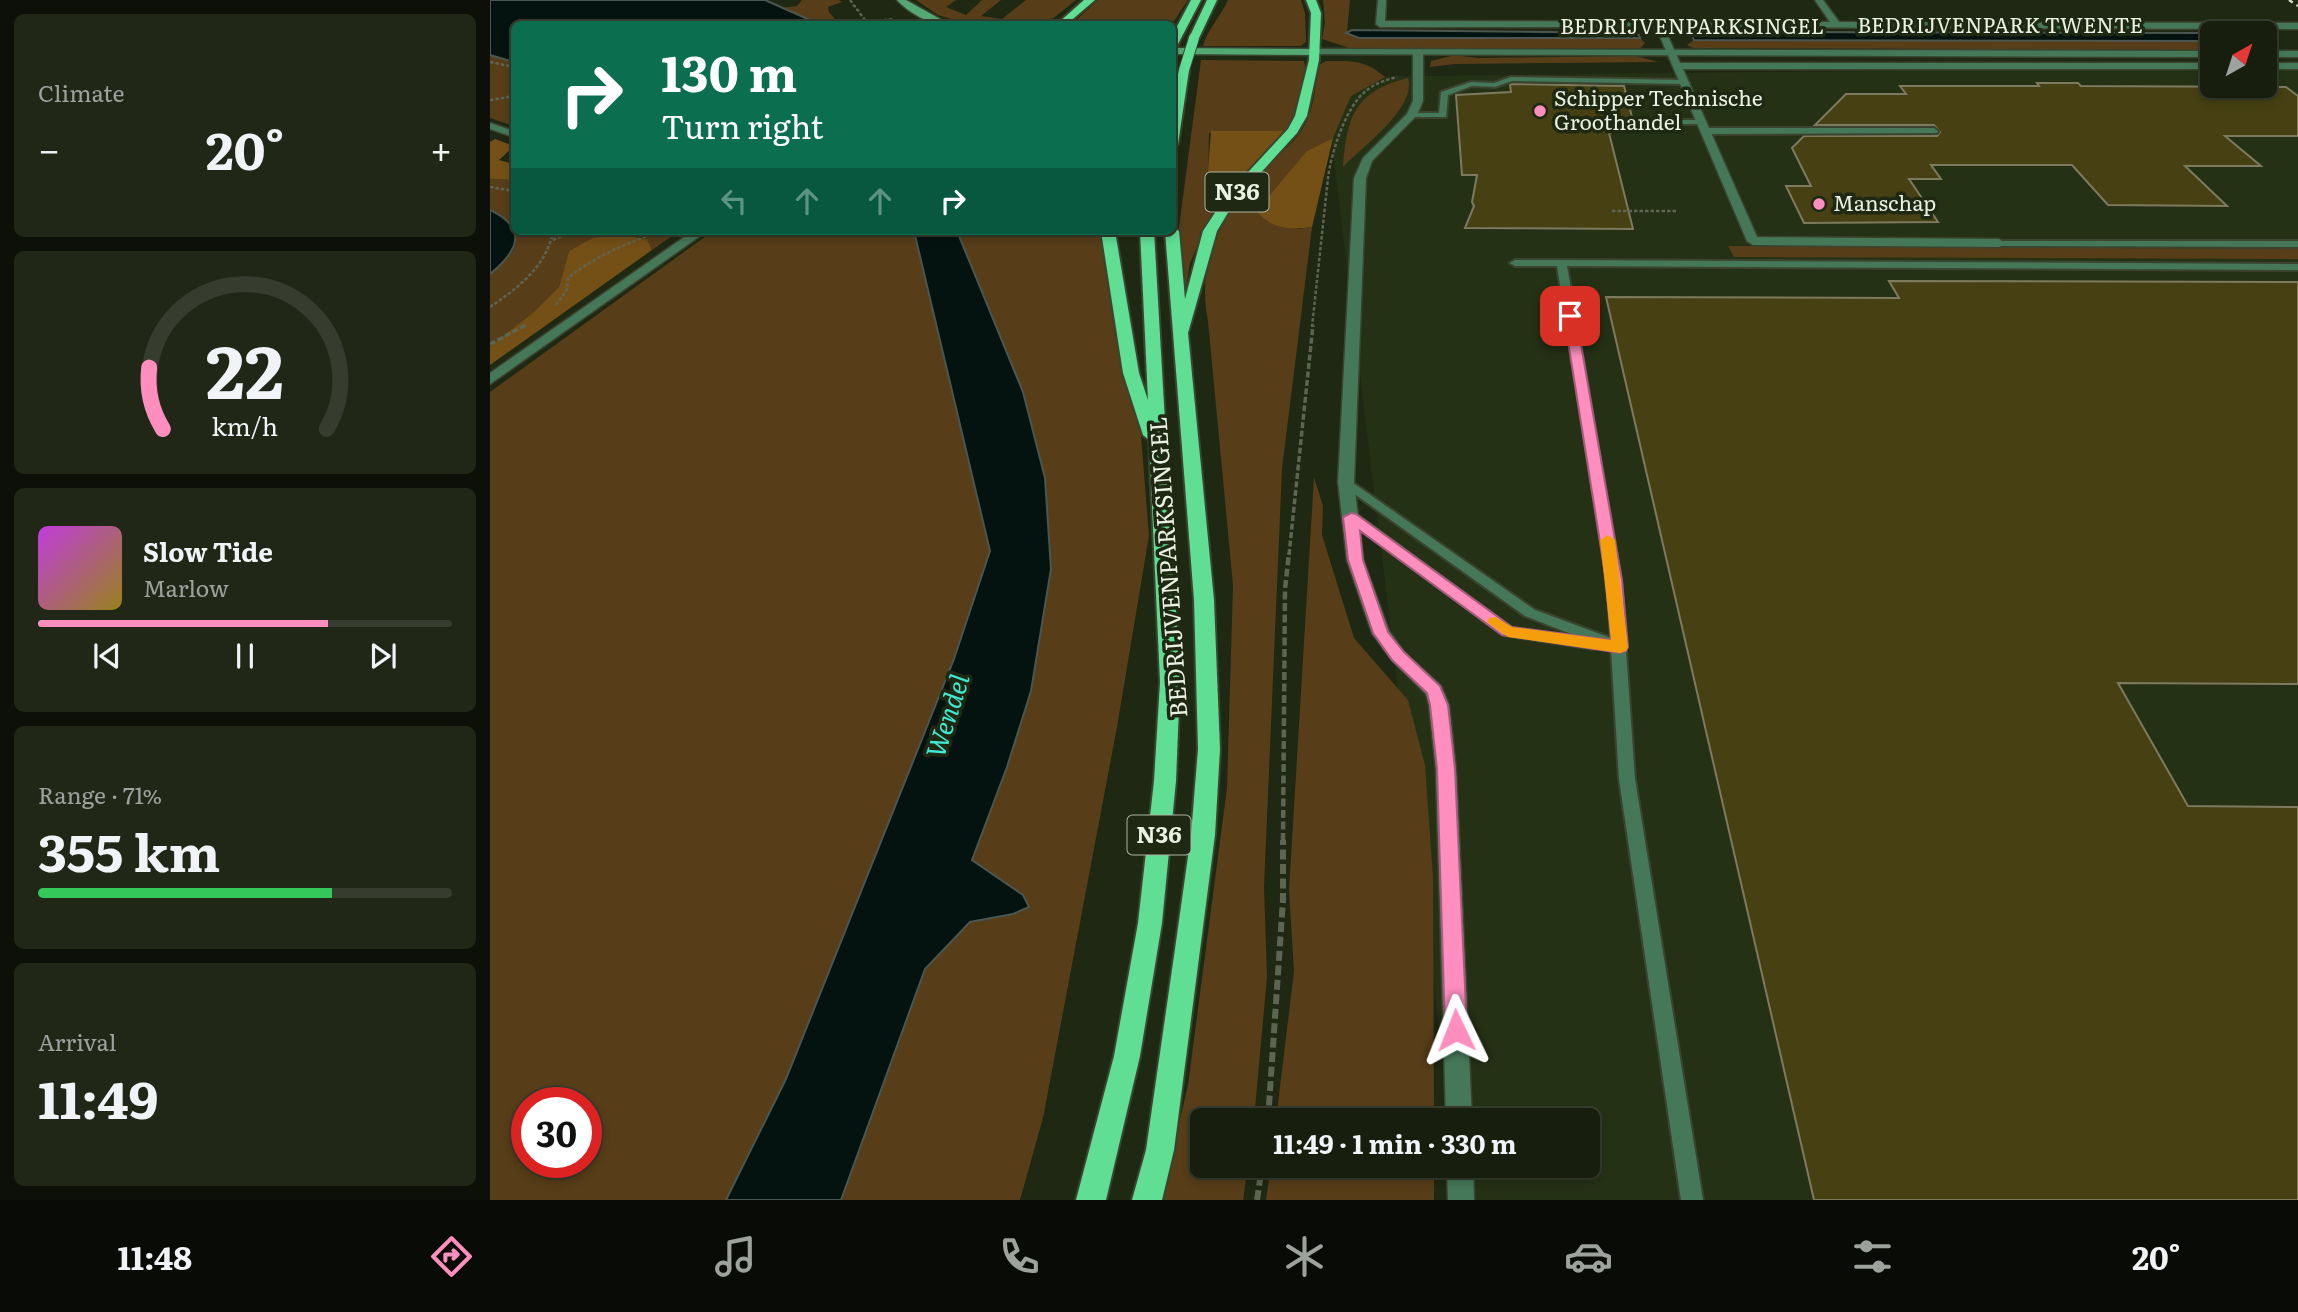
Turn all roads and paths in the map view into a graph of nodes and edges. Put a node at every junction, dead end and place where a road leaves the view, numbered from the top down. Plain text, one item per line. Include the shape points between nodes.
1 (850, 0) edge
2 (901, 0) edge
3 (1090, 0) edge
4 (1196, 0) edge
5 (1212, 0) edge
6 (1311, 0) edge
7 (1382, 0) edge
8 (1819, 0) edge
9 (866, 21) edge
10 (938, 21) edge
11 (1066, 21) edge
12 (1660, 25) junction
13 (1836, 25) junction
14 (2298, 26) edge
15 (1176, 39) edge
16 (1176, 45) edge
17 (1315, 52) junction
18 (1418, 52) junction
19 (1673, 53) junction
20 (2200, 54) edge
21 (2277, 54) edge
22 (2298, 54) edge
23 (490, 62) edge
24 (511, 66) edge
25 (1678, 66) junction
26 (2200, 66) edge
27 (2277, 66) edge
28 (2298, 66) edge
29 (1394, 77) dead end
30 (1686, 83) junction
31 (1648, 85) dead end
32 (511, 95) edge
33 (490, 100) edge
34 (1176, 110) edge
35 (1412, 115) junction
36 (1632, 120) dead end
37 (1703, 124) junction
38 (490, 126) edge
39 (1934, 131) dead end
40 (511, 133) edge
41 (490, 187) edge
42 (511, 190) edge
43 (1612, 211) dead end
44 (1677, 211) dead end
45 (554, 235) edge
46 (565, 235) edge
47 (648, 235) edge
48 (695, 235) edge
49 (1109, 235) edge
50 (1147, 235) edge
51 (1171, 235) edge
52 (553, 240) junction
53 (1999, 243) joint
54 (2298, 244) edge
55 (1515, 263) dead end
56 (1562, 263) junction
57 (2298, 267) edge
58 (490, 307) edge
59 (549, 312) dead end
60 (530, 324) dead end
61 (490, 344) edge
62 (1180, 345) junction
63 (490, 380) edge
64 (1160, 463) junction
65 (1346, 482) junction
66 (1351, 517) junction
67 (1620, 647) junction
68 (1269, 1108) edge
69 (1458, 1108) edge
70 (1260, 1178) edge
71 (1460, 1178) edge
72 (1091, 1200) edge
73 (1147, 1200) edge
74 (1257, 1200) edge
75 (1461, 1200) edge
76 (1692, 1200) edge

1 - 9 path
2 - 10 main road
3 - 11 highway
4 - 15 highway
5 - 34 highway, bridge via 1194,38
6 - 17 highway, N36 via 1316,13
7 - 12 street, BEDRIJVENPARK TWENTE via 1380,24
8 - 13 street
12 - 13 street, BEDRIJVENPARK TWENTE
12 - 19 street
13 - 14 street, BEDRIJVENPARK TWENTE
16 - 17 main road, BEDRIJVENPARKSINGEL
17 - 18 street, BEDRIJVENPARKSINGEL
17 - 62 highway, N36 via 1301,116 1293,131 1230,199 1210,231
18 - 19 street, BEDRIJVENPARKSINGEL
18 - 35 street via 1419,90
19 - 20 street, BEDRIJVENPARKSINGEL
19 - 25 street
21 - 22 street
23 - 24 path
25 - 26 street, BEDRIJVENPARK TWENTE
25 - 30 street
27 - 28 street
29 - 68 path via 1368,89 1354,102 1332,153 1328,178 1285,589 1283,900
30 - 31 lane
30 - 35 lane via 1511,79 1495,85 1471,84 1444,94 1443,115
30 - 37 street
32 - 33 path
35 - 65 street via 1367,160 1360,178
36 - 37 lane
37 - 39 lane
37 - 53 street via 1753,241
38 - 40 street
41 - 42 path
43 - 44 path
45 - 52 path
46 - 52 path
47 - 59 path via 577,270
48 - 63 street
49 - 64 highway, N36 via 1130,373
50 - 64 highway, N36
51 - 62 highway, N36
52 - 58 path via 531,273
53 - 54 lane
55 - 56 lane
56 - 57 lane
56 - 67 lane via 1614,580
60 - 61 path
62 - 73 highway, BEDRIJVENPARKSINGEL / N36 via 1205,600 1209,749 1190,937 1160,1150
64 - 72 highway, BEDRIJVENPARKSINGEL / N36 via 1170,682 1165,781 1150,923 1127,1056
65 - 66 street
65 - 67 lane via 1530,613
66 - 67 lane via 1508,632
66 - 69 street via 1356,560 1381,633 1434,691 1439,705 1446,769
67 - 76 lane via 1627,779
70 - 74 path
71 - 75 street

